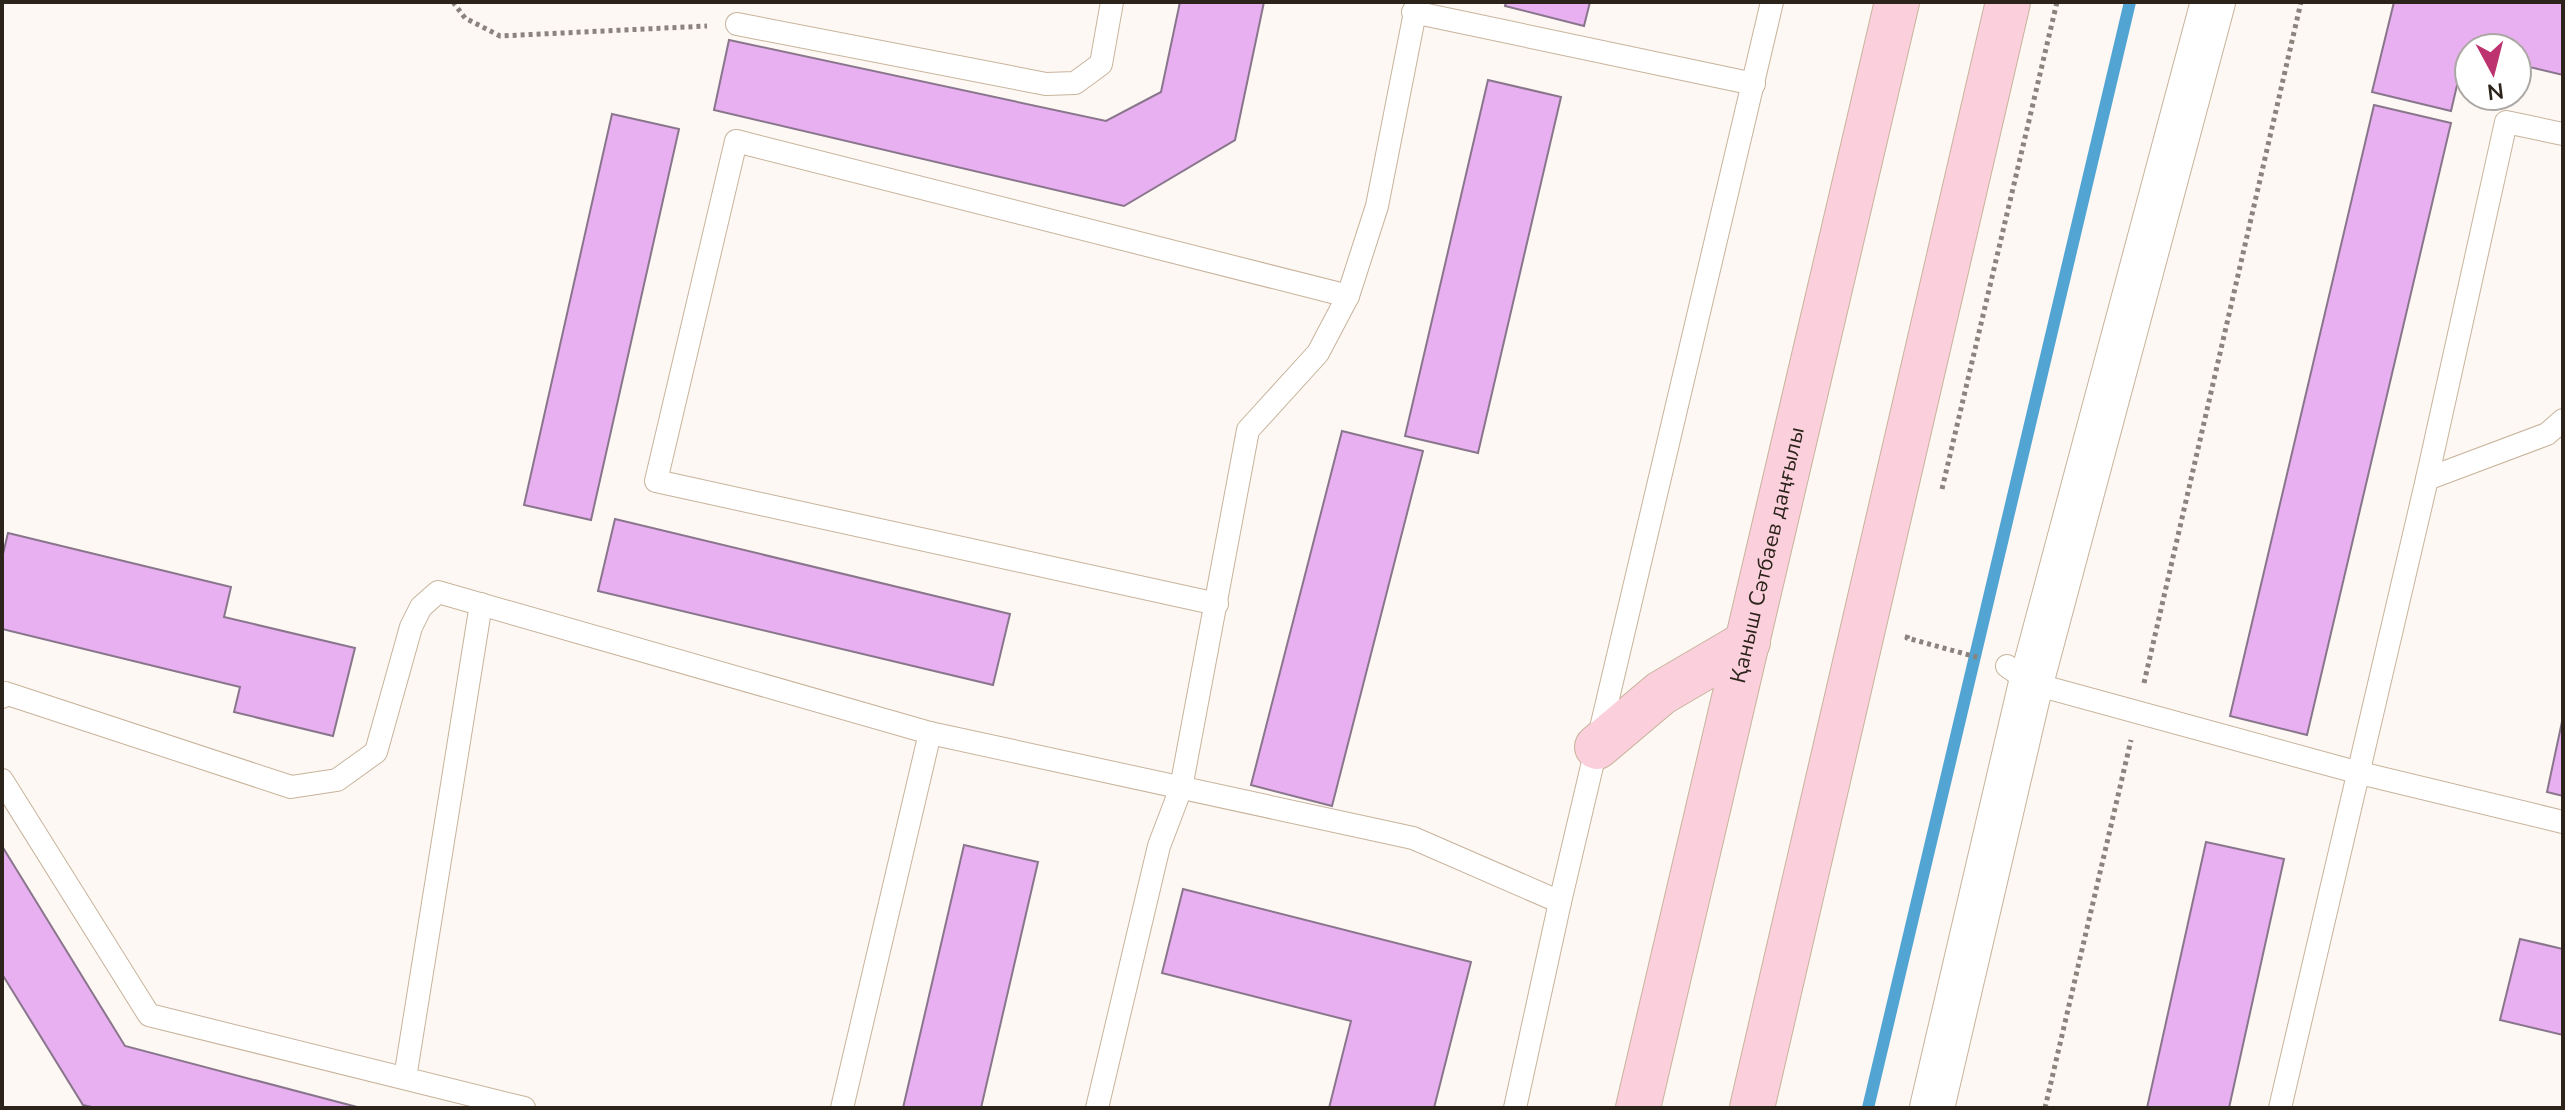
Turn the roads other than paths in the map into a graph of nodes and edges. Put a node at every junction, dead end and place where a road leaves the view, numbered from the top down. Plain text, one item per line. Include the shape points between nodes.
1 (1112, 2) edge
2 (1772, 2) edge
3 (1897, 2) edge
4 (2008, 2) edge
5 (2213, 2) edge
6 (1415, 7) edge
7 (737, 24) road end
8 (1754, 84) junction
9 (2563, 134) edge
10 (1348, 296) junction
11 (2563, 420) edge
12 (2427, 479) junction
13 (481, 604) junction
14 (1217, 604) junction
15 (1748, 642) junction
16 (2019, 674) junction
17 (2, 697) edge
18 (930, 733) junction
19 (1597, 747) junction
20 (2356, 772) junction
21 (2, 780) edge
22 (1181, 788) junction
23 (2563, 822) edge
24 (1560, 902) junction
25 (405, 1078) junction
26 (524, 1108) edge
27 (842, 1108) edge
28 (1097, 1108) edge
29 (1515, 1108) edge
30 (1638, 1108) edge
31 (1752, 1108) edge
32 (1932, 1108) edge
33 (2280, 1108) edge

1 - 7 lane via 1101,64 1075,83 1046,84
2 - 8 lane
3 - 15 main road, Қаныш Сәтбаев даңғылы
4 - 31 main road
5 - 16 street
6 - 8 lane
6 - 10 lane via 1377,206
8 - 19 lane
9 - 12 lane via 2506,122
10 - 14 lane via 1318,353 1248,430
10 - 14 lane via 736,141 656,481
11 - 12 lane via 2547,434
12 - 20 lane
13 - 17 lane via 438,592 421,607 376,752 337,780 291,787 5,693
13 - 18 lane
13 - 25 lane
14 - 22 lane
15 - 19 main road via 1661,693
15 - 30 main road, Қаныш Сәтбаев даңғылы
16 - 20 lane
16 - 32 street
18 - 22 lane
18 - 27 lane
19 - 24 lane
20 - 23 lane
20 - 33 lane
21 - 25 lane via 149,1015
22 - 24 lane via 1413,838
22 - 28 lane via 1159,846
24 - 29 lane
25 - 26 lane

